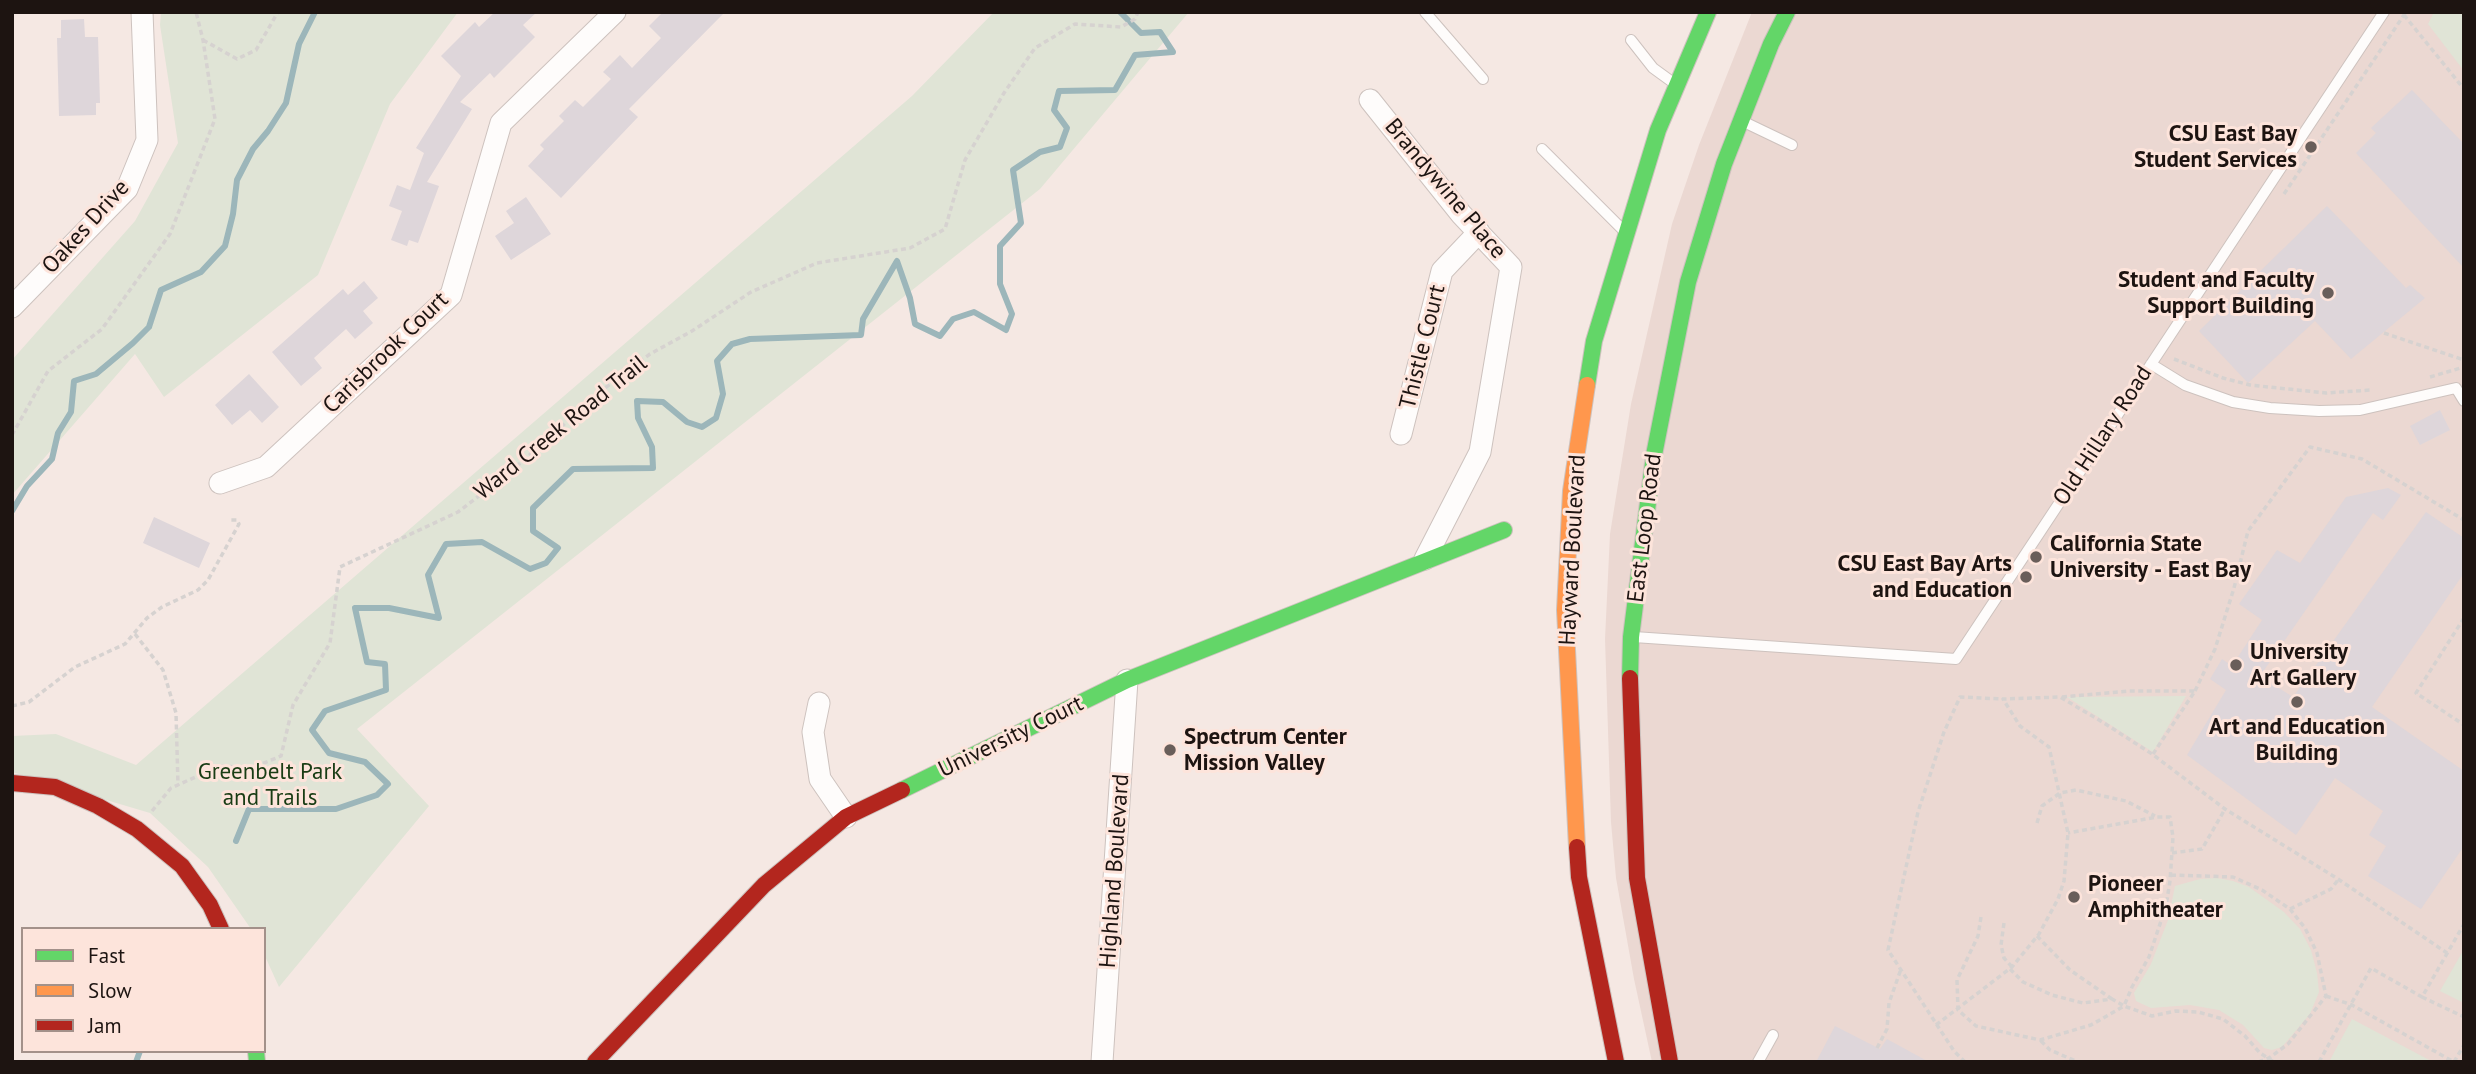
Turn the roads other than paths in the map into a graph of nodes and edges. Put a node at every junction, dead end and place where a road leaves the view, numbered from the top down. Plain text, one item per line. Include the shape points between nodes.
1 (142, 12) edge
2 (614, 12) edge
3 (1425, 12) edge
4 (1708, 12) edge
5 (1787, 12) edge
6 (2384, 12) edge
7 (1631, 40) dead end
8 (1483, 79) dead end
9 (1677, 86) junction
10 (1370, 100) dead end
11 (1741, 121) junction
12 (1792, 145) dead end
13 (1542, 149) dead end
14 (1479, 232) junction
15 (1626, 233) junction
16 (12, 307) edge
17 (2151, 364) junction
18 (2464, 401) edge
19 (1401, 434) dead end
20 (220, 484) dead end
21 (1504, 530) dead end
22 (1425, 559) junction
23 (1631, 637) junction
24 (1127, 680) junction
25 (818, 703) dead end
26 (12, 783) edge
27 (846, 817) junction
28 (220, 927) edge
29 (1773, 1035) dead end
30 (595, 1062) edge
31 (1102, 1062) edge
32 (1616, 1062) edge
33 (1671, 1062) edge
34 (1758, 1062) edge

1 - 16 street, Oakes Drive via 147,141 127,189
2 - 20 street, Carisbrook Court via 501,123 452,295 265,467
3 - 8 lane
4 - 9 street, Hayward Boulevard
5 - 11 street, East Loop Road
6 - 17 lane, Old Hillary Road
7 - 9 lane via 1653,68
9 - 15 street, Hayward Boulevard via 1658,130
10 - 14 street, Brandywine Place
11 - 12 lane
11 - 23 street, East Loop Road via 1688,282 1654,455
13 - 15 lane
14 - 19 street, Thistle Court via 1442,271
14 - 22 street, Brandywine Place via 1511,267 1480,452
15 - 32 street, Hayward Boulevard via 1594,341 1571,491 1565,610 1579,877
17 - 18 lane via 2185,385 2233,402 2270,408 2360,410 2456,388
17 - 23 lane, Old Hillary Road via 1956,659
21 - 22 street, University Court
22 - 24 street, University Court
23 - 33 street, East Loop Road via 1637,878
24 - 27 street, University Court
24 - 31 street, Highland Boulevard
25 - 27 street via 813,732 820,779
26 - 28 street via 55,787 137,829 182,866
27 - 30 street, University Court via 764,885
29 - 34 lane

